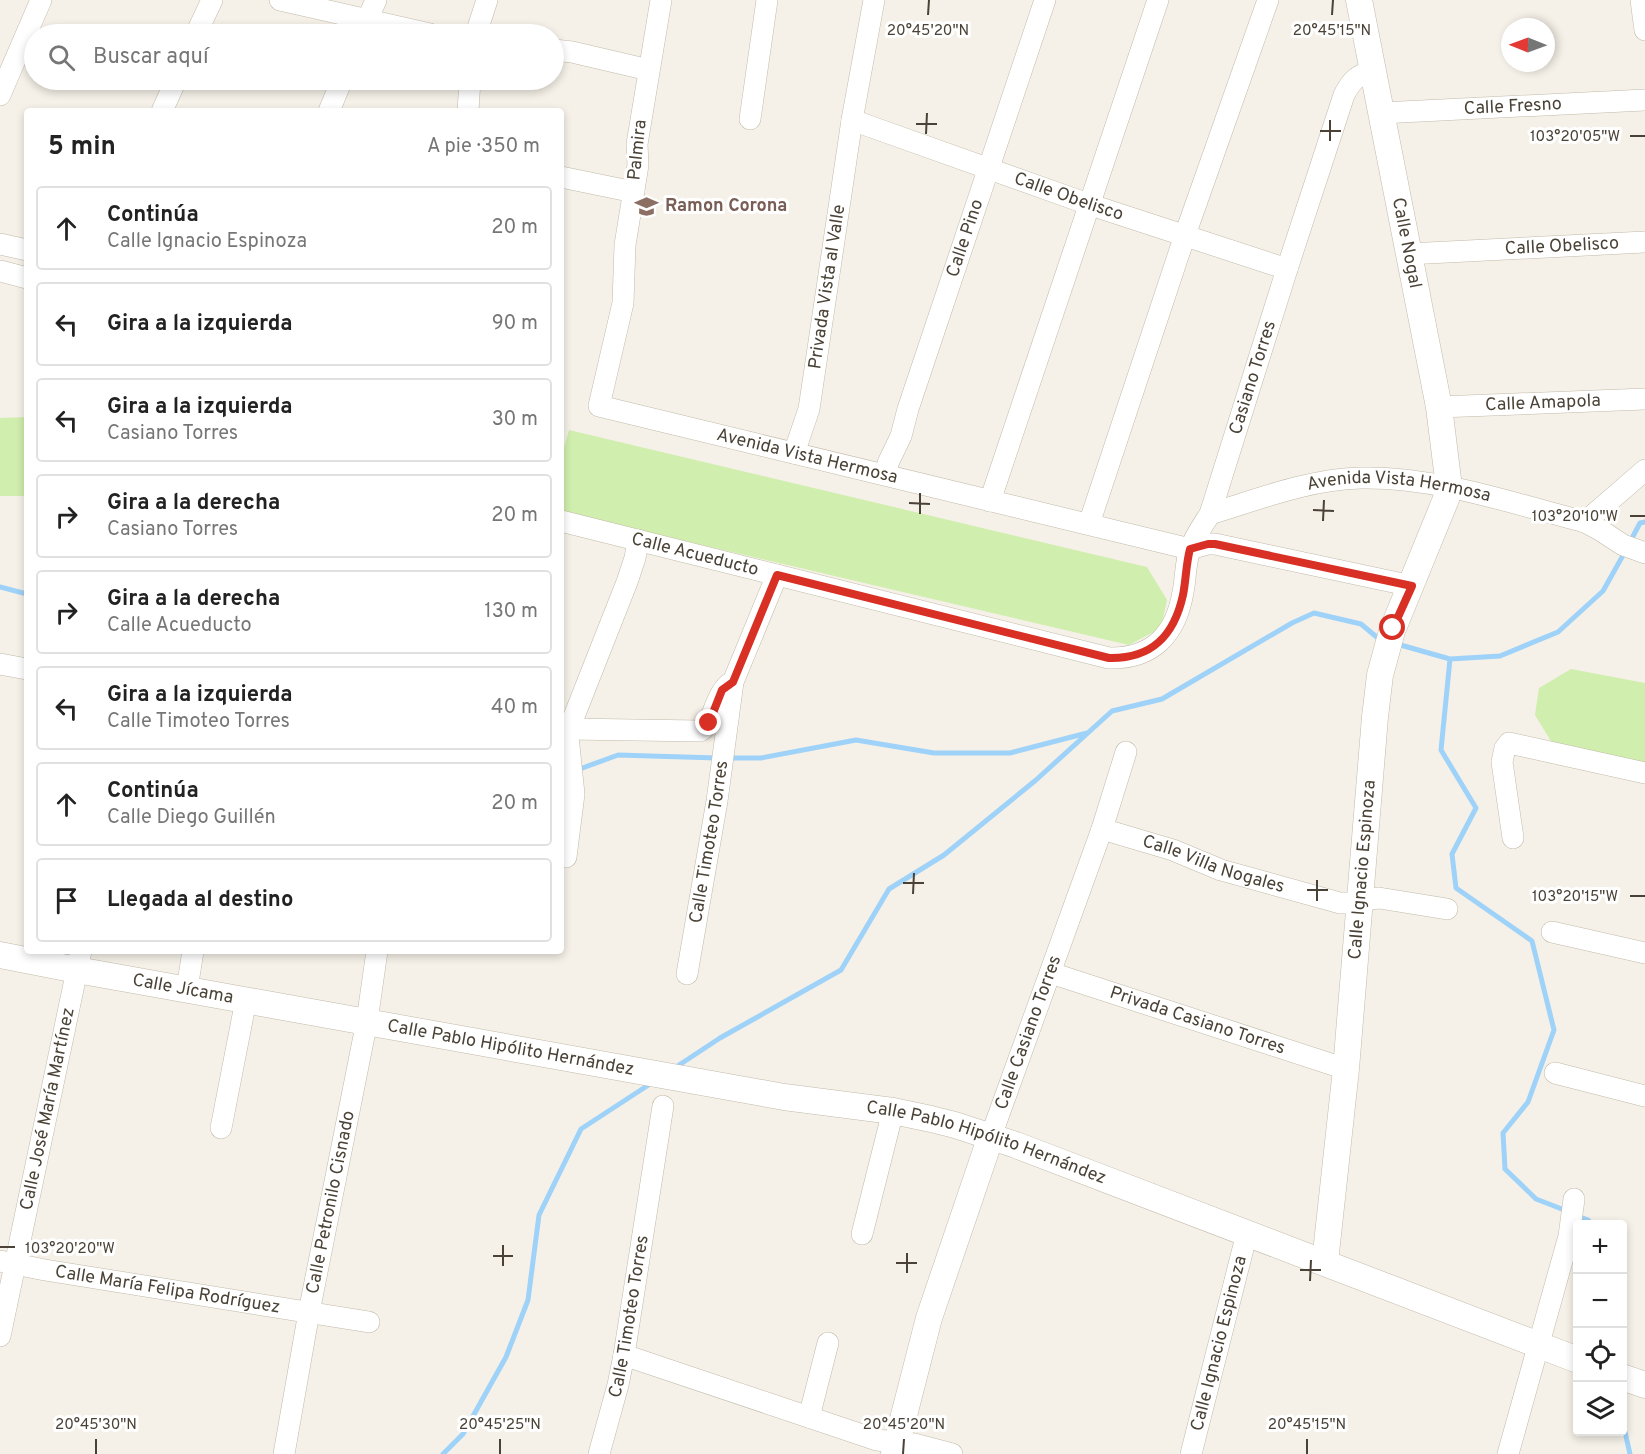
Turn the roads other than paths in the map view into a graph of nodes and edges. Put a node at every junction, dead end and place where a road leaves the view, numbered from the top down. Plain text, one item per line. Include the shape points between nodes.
1 (41, 0) edge
2 (212, 0) edge
3 (280, 0) edge
4 (376, 0) edge
5 (487, 0) edge
6 (661, 0) edge
7 (767, 0) edge
8 (874, 0) edge
9 (1045, 0) edge
10 (1158, 0) edge
11 (1268, 0) edge
12 (1359, 0) edge
13 (1641, 0) edge
14 (31, 24) edge
15 (201, 24) edge
16 (355, 24) edge
17 (365, 24) edge
18 (479, 24) edge
19 (1645, 30) edge
20 (24, 39) edge
21 (564, 51) edge
22 (649, 70) junction
23 (1372, 71) junction
24 (171, 90) edge
25 (338, 90) edge
26 (469, 90) edge
27 (0, 95) edge
28 (1645, 100) edge
29 (163, 108) edge
30 (330, 108) edge
31 (468, 108) edge
32 (1381, 113) junction
33 (750, 119) dead end
34 (852, 120) junction
35 (988, 169) junction
36 (564, 178) edge
37 (634, 192) junction
38 (1089, 204) junction
39 (1185, 235) junction
40 (1645, 242) edge
41 (0, 244) edge
42 (24, 249) edge
43 (1408, 254) junction
44 (1287, 269) junction
45 (0, 271) edge
46 (24, 277) edge
47 (1645, 399) edge
48 (599, 406) joint
49 (1439, 407) junction
50 (794, 453) junction
51 (1645, 470) edge
52 (887, 475) junction
53 (1449, 487) junction
54 (990, 501) junction
55 (1210, 514) junction
56 (564, 522) edge
57 (1585, 522) junction
58 (1089, 524) junction
59 (638, 540) junction
60 (1190, 549) junction
61 (1632, 549) edge
62 (777, 575) junction
63 (1412, 586) junction
64 (1109, 658) joint
65 (0, 664) edge
66 (24, 668) edge
67 (732, 689) junction
68 (569, 729) junction
69 (1126, 752) dead end
70 (1645, 774) edge
71 (1102, 829) junction
72 (1513, 838) dead end
73 (566, 857) dead end
74 (1361, 901) junction
75 (1447, 909) dead end
76 (1552, 932) dead end
77 (1645, 953) edge
78 (193, 954) edge
79 (377, 954) edge
80 (0, 955) edge
81 (79, 961) edge
82 (1051, 973) junction
83 (687, 974) dead end
84 (187, 989) junction
85 (246, 1000) junction
86 (367, 1021) junction
87 (1346, 1069) junction
88 (1555, 1073) dead end
89 (1645, 1096) edge
90 (663, 1106) dead end
91 (893, 1111) junction
92 (221, 1128) dead end
93 (991, 1136) junction
94 (1574, 1200) dead end
95 (1247, 1233) junction
96 (862, 1234) dead end
97 (1325, 1262) junction
98 (8, 1263) edge
99 (309, 1312) junction
100 (369, 1322) dead end
101 (0, 1336) edge
102 (828, 1343) dead end
103 (1540, 1345) junction
104 (624, 1355) junction
105 (1573, 1358) edge
106 (809, 1418) junction
107 (895, 1448) edge
108 (284, 1454) edge
109 (599, 1454) edge
110 (952, 1454) edge
111 (1191, 1454) edge
112 (1508, 1454) edge

1 - 14 street
2 - 15 street
3 - 16 street
4 - 17 street
5 - 18 street
6 - 22 street, Palmira
7 - 33 street
8 - 34 street, Privada Vista al Valle
9 - 35 street, Calle Pino
10 - 38 street
11 - 39 street
12 - 23 street, Calle Nogal
13 - 19 street
20 - 27 street
21 - 22 street
22 - 37 street, Palmira via 636,144
23 - 32 street, Calle Nogal
23 - 44 street, Casiano Torres via 1352,81 1344,95
24 - 29 street
25 - 30 street
26 - 31 street
28 - 32 street, Calle Fresno
32 - 43 street, Calle Nogal
34 - 35 street, Calle Obelisco
34 - 50 street, Privada Vista al Valle via 809,409
35 - 38 street, Calle Obelisco
35 - 52 street, Calle Pino
36 - 37 street
37 - 48 street, Palmira via 625,244 623,303
38 - 39 street, Calle Obelisco
38 - 54 street
39 - 44 street, Calle Obelisco
39 - 58 street
40 - 43 street, Calle Obelisco
41 - 42 street
43 - 49 street, Calle Nogal
44 - 55 street, Casiano Torres
45 - 46 street
47 - 49 street, Calle Amapola
48 - 50 street, Avenida Vista Hermosa
49 - 53 street, Calle Nogal
50 - 52 street, Avenida Vista Hermosa
51 - 57 street
52 - 54 street, Avenida Vista Hermosa
53 - 55 street, Avenida Vista Hermosa via 1378,478 1339,480 1300,487
53 - 57 street, Avenida Vista Hermosa
53 - 63 street, Calle Ignacio Espinoza
54 - 58 street, Avenida Vista Hermosa
55 - 60 street, Casiano Torres
56 - 59 street, Calle Acueducto
57 - 61 street, Avenida Vista Hermosa
58 - 60 street, Avenida Vista Hermosa
59 - 62 street, Calle Acueducto
59 - 68 street via 627,582
60 - 63 street via 1215,544
60 - 64 street, Casiano Torres via 1180,608 1167,635 1134,656
62 - 64 street, Calle Acueducto
62 - 67 street, Calle Timoteo Torres
63 - 74 street, Calle Ignacio Espinoza via 1380,675
65 - 66 street
67 - 68 street via 722,690 707,726 700,731
67 - 83 street, Calle Timoteo Torres
68 - 73 street via 574,794
69 - 71 street, Calle Casiano Torres
70 - 72 street via 1509,743 1502,762
71 - 74 street, Calle Villa Nogales via 1173,850 1221,870 1340,903
71 - 82 street, Calle Casiano Torres
74 - 75 street, Calle Villa Nogales via 1379,898
74 - 87 street, Calle Ignacio Espinoza
76 - 77 street
78 - 84 street
79 - 86 street, Calle Petronilo Cisnado
80 - 81 street, Calle Jícama
81 - 84 street, Calle Jícama
81 - 98 street, Calle José María Martínez
82 - 87 street, Privada Casiano Torres
82 - 93 street, Calle Casiano Torres
84 - 85 street, Calle Jícama
85 - 86 street, Calle Jícama
85 - 92 street
86 - 91 street, Calle Pablo Hipólito Hernández via 784,1096
86 - 99 street, Calle Petronilo Cisnado
87 - 97 street, Calle Ignacio Espinoza
88 - 89 street
90 - 104 street, Calle Timoteo Torres
91 - 93 street, Calle Pablo Hipólito Hernández
91 - 96 street
93 - 95 street, Calle Pablo Hipólito Hernández
93 - 107 street, Calle Casiano Torres via 929,1318
94 - 103 street
95 - 97 street, Calle Pablo Hipólito Hernández
95 - 111 street, Calle Ignacio Espinoza
97 - 103 street, Calle Pablo Hipólito Hernández
98 - 99 street, Calle María Felipa Rodríguez
98 - 101 street, Calle José María Martínez
99 - 100 street, Calle María Felipa Rodríguez
99 - 108 street, Calle Petronilo Cisnado
102 - 106 street
103 - 105 street, Calle Pablo Hipólito Hernández
103 - 112 street
104 - 106 street
104 - 109 street, Calle Timoteo Torres
106 - 107 street
107 - 110 street via 914,1444

